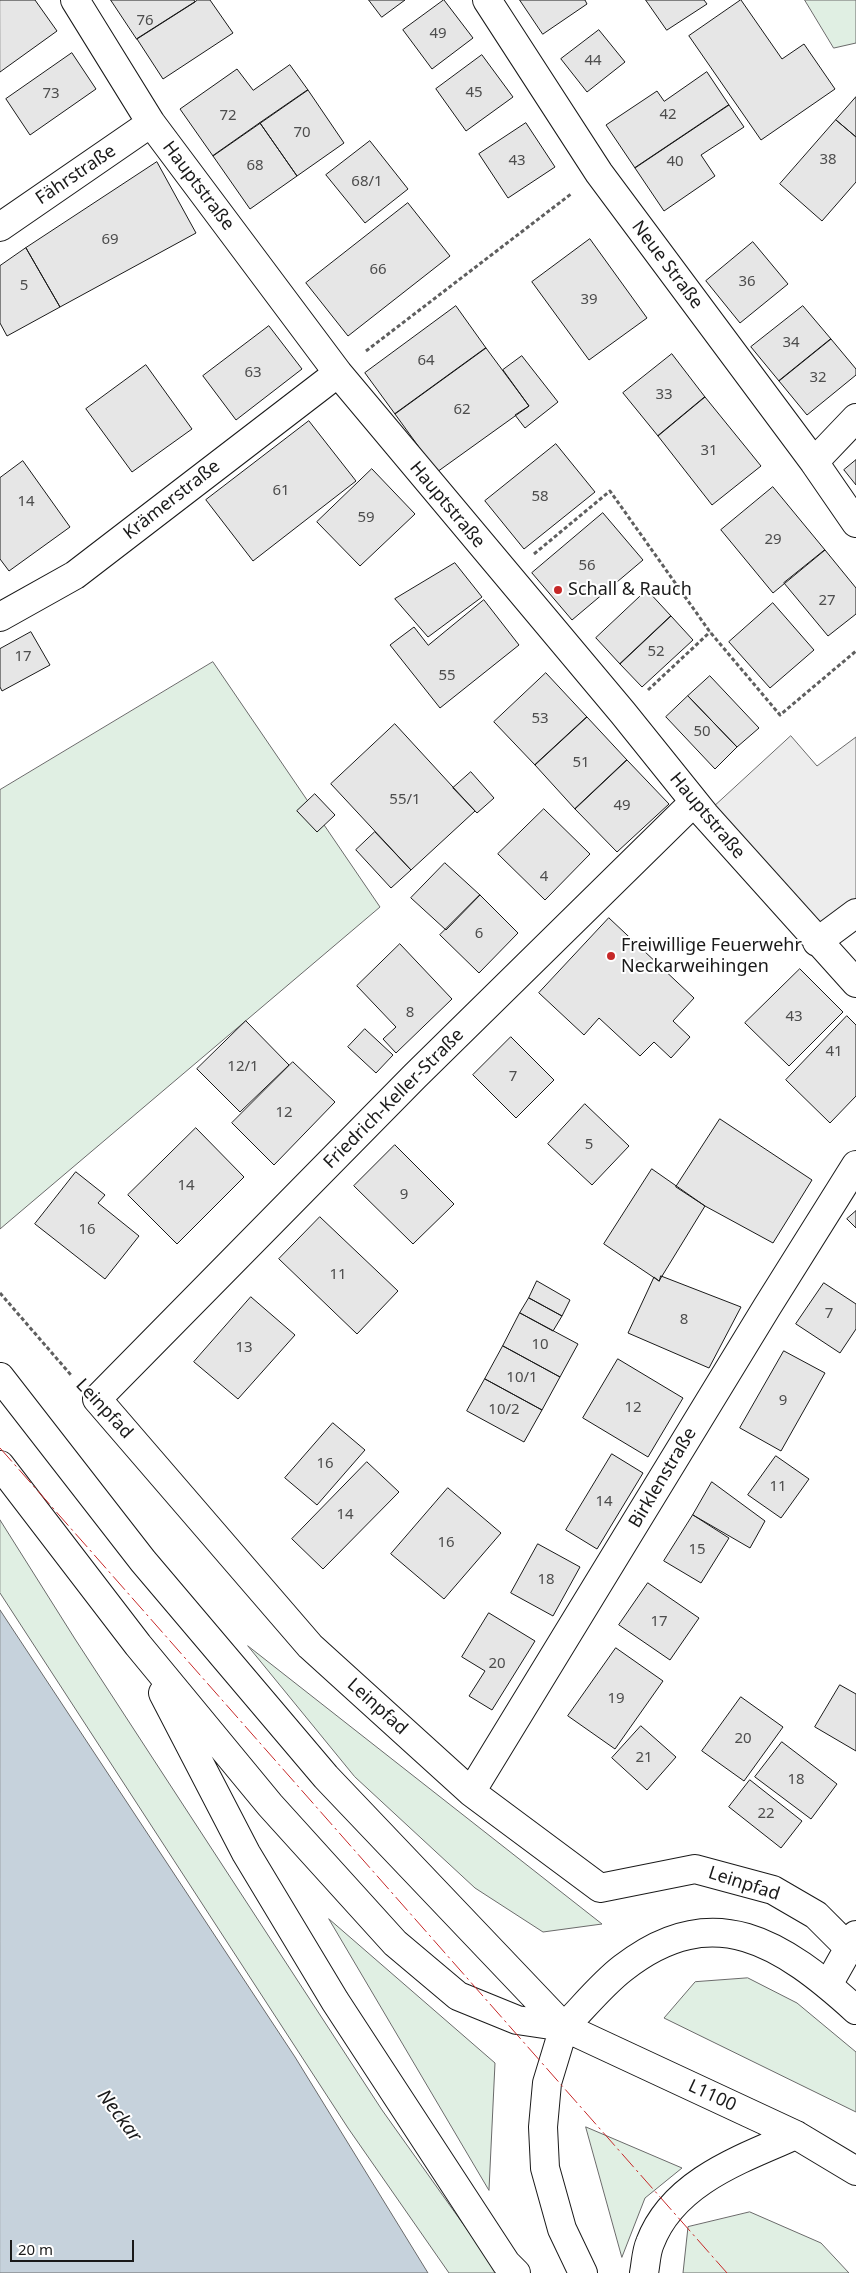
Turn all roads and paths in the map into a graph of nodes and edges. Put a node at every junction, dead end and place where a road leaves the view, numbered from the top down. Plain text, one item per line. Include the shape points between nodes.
1 (75, 0) edge
2 (487, 0) edge
3 (151, 123) junction
4 (599, 173) junction
5 (0, 227) edge
6 (338, 373) junction
7 (856, 418) edge
8 (814, 462) junction
9 (856, 523) edge
10 (507, 577) junction
11 (0, 617) edge
12 (710, 632) junction
13 (856, 651) edge
14 (623, 713) junction
15 (694, 802) junction
16 (856, 913) edge
17 (817, 942) junction
18 (856, 983) edge
19 (856, 1165) edge
20 (0, 1293) edge
21 (0, 1377) edge
22 (97, 1399) junction
23 (0, 1464) edge
24 (138, 1645) junction
25 (471, 1792) junction
26 (852, 1942) edge
27 (828, 1985) junction
28 (853, 2008) edge
29 (564, 2027) junction
30 (796, 2135) junction
31 (856, 2170) edge
32 (516, 2273) edge
33 (583, 2273) edge
34 (644, 2273) edge

1 - 3 street, Hauptstraße
2 - 4 street, Neue Straße
3 - 5 street, Fährstraße
3 - 6 street, Hauptstraße
4 - 6 path
4 - 8 street, Neue Straße
6 - 10 street, Hauptstraße
6 - 11 street, Krämerstraße via 75,575
7 - 8 street
8 - 9 street, Neue Straße
10 - 12 path via 610,491
10 - 14 street, Hauptstraße
12 - 13 path via 780,715
12 - 14 path
14 - 15 street, Hauptstraße
15 - 17 street, Hauptstraße
15 - 22 street, Friedrich-Keller-Straße via 415,1076
16 - 17 street
17 - 18 street, Hauptstraße
19 - 25 street, Birklenstraße
20 - 22 path, Leinpfad via 61,1365
21 - 29 street via 143,1561 326,1777
22 - 25 street, Leinpfad via 310,1646
23 - 24 street
24 - 29 street via 270,1805 395,1943 458,1996 517,2020
24 - 32 street via 251,1862 335,2001 506,2263
25 - 26 street, Leinpfad via 600,1888 695,1869 773,1890 816,1914
26 - 27 street
27 - 28 street
27 - 29 street via 763,1942 738,1934 711,1932 665,1941 622,1968
29 - 30 street, L1100
29 - 33 street via 547,2083 543,2126 545,2168 562,2229
30 - 31 street, L1100
30 - 34 street via 732,2163 684,2192 650,2243

